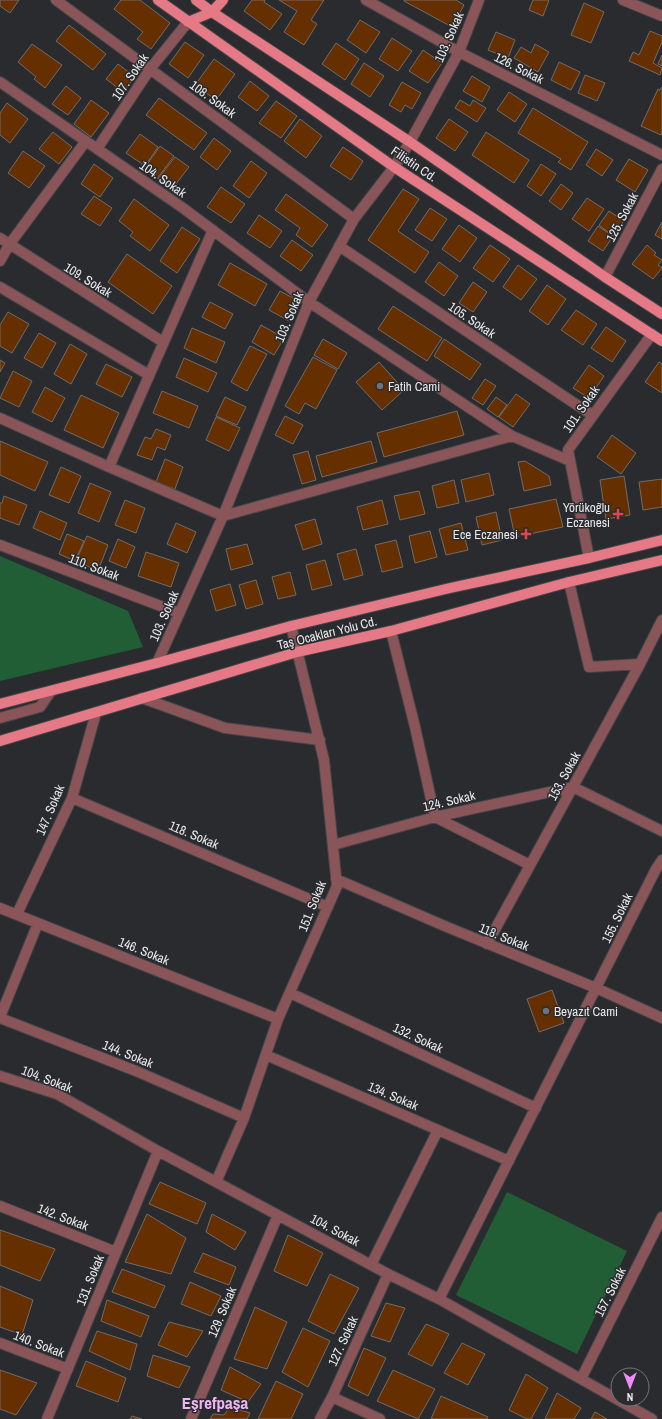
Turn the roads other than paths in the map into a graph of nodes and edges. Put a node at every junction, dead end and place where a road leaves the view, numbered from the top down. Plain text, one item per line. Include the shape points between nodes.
1 (56, 0) edge
2 (158, 0) edge
3 (196, 0) edge
4 (223, 0) edge
5 (366, 0) edge
6 (479, 0) edge
7 (624, 0) edge
8 (212, 12) junction
9 (662, 16) edge
10 (188, 22) junction
11 (459, 52) junction
12 (150, 69) junction
13 (0, 82) edge
14 (86, 141) junction
15 (410, 142) junction
16 (98, 149) junction
17 (662, 154) edge
18 (394, 167) junction
19 (662, 169) edge
20 (354, 219) junction
21 (212, 230) junction
22 (0, 238) edge
23 (9, 245) junction
24 (339, 246) junction
25 (0, 261) edge
26 (605, 276) junction
27 (0, 288) edge
28 (309, 302) junction
29 (662, 314) edge
30 (652, 334) junction
31 (662, 341) edge
32 (163, 342) junction
33 (149, 374) junction
34 (592, 415) junction
35 (0, 418) edge
36 (512, 436) junction
37 (570, 461) junction
38 (108, 467) junction
39 (223, 516) junction
40 (662, 540) edge
41 (0, 545) edge
42 (589, 558) junction
43 (662, 560) edge
44 (569, 582) junction
45 (179, 613) junction
46 (662, 620) edge
47 (291, 626) junction
48 (391, 631) junction
49 (297, 652) junction
50 (157, 663) junction
51 (640, 664) junction
52 (51, 691) junction
53 (142, 698) junction
54 (0, 704) edge
55 (96, 713) junction
56 (0, 718) edge
57 (320, 740) junction
58 (0, 741) edge
59 (573, 786) junction
60 (72, 798) junction
61 (435, 817) junction
62 (662, 831) edge
63 (333, 845) junction
64 (662, 860) edge
65 (530, 865) junction
66 (336, 879) junction
67 (328, 906) junction
68 (0, 908) edge
69 (17, 914) junction
70 (38, 923) junction
71 (487, 944) junction
72 (596, 988) junction
73 (290, 993) junction
74 (0, 1018) edge
75 (662, 1018) edge
76 (278, 1019) junction
77 (266, 1055) junction
78 (0, 1076) edge
79 (536, 1108) junction
80 (244, 1118) junction
81 (438, 1130) junction
82 (158, 1151) junction
83 (509, 1161) junction
84 (216, 1182) junction
85 (0, 1206) edge
86 (278, 1215) junction
87 (662, 1217) edge
88 (116, 1252) junction
89 (371, 1265) junction
90 (388, 1274) junction
91 (440, 1298) junction
92 (0, 1343) edge
93 (68, 1369) junction
94 (581, 1378) junction
95 (332, 1397) junction
96 (47, 1419) edge
97 (191, 1419) edge
98 (320, 1419) edge
99 (380, 1419) edge
100 (652, 1419) edge

1 - 12 street, 108. Sokak
2 - 10 main road, Filistin Cd.
3 - 8 main road, Filistin Cd.
4 - 8 main road
5 - 11 street, 126. Sokak
6 - 11 street, 103. Sokak
7 - 9 street
8 - 10 main road
8 - 15 main road, Filistin Cd.
10 - 12 street, 107. Sokak
10 - 18 main road, Filistin Cd.
11 - 15 street, 103. Sokak
11 - 17 street, 126. Sokak
12 - 16 street, 107. Sokak
12 - 20 street, 108. Sokak
13 - 14 street, 104. Sokak
14 - 16 street, 104. Sokak
14 - 23 street
15 - 18 street, 103. Sokak
15 - 26 main road, Filistin Cd.
16 - 21 street, 104. Sokak
18 - 20 street, 103. Sokak
18 - 30 main road, Filistin Cd.
19 - 26 street, 125. Sokak
20 - 24 street, 103. Sokak
21 - 28 street, 104. Sokak
21 - 32 street
22 - 23 street, 109. Sokak
23 - 25 street
23 - 32 street, 109. Sokak
24 - 28 street, 103. Sokak
24 - 34 street, 105. Sokak
26 - 29 main road, Filistin Cd.
27 - 33 street
28 - 36 street, 104. Sokak
28 - 39 street, 103. Sokak
30 - 31 main road, Filistin Cd.
30 - 34 street, 101. Sokak
32 - 33 street
33 - 38 street
34 - 37 street, 101. Sokak via 568,450
35 - 38 street
36 - 37 street, 104. Sokak
36 - 39 street
37 - 42 street, 101. Sokak
38 - 39 street
39 - 45 street, 103. Sokak
40 - 42 main road, Taş Ocakları Yolu Cd.
41 - 45 street, 110. Sokak
42 - 47 main road, Taş Ocakları Yolu Cd.
43 - 44 main road, Taş Ocakları Yolu Cd.
44 - 48 main road, Taş Ocakları Yolu Cd.
44 - 51 street via 588,667
45 - 50 street, 103. Sokak
46 - 51 street, 153. Sokak
47 - 49 street, 151. Sokak
47 - 50 main road, Taş Ocakları Yolu Cd.
48 - 49 main road, Taş Ocakları Yolu Cd.
48 - 61 street
49 - 53 main road, Taş Ocakları Yolu Cd.
49 - 57 street, 151. Sokak
50 - 52 main road, Taş Ocakları Yolu Cd.
51 - 59 street, 153. Sokak
52 - 54 main road, Taş Ocakları Yolu Cd.
52 - 56 street via 40,707
53 - 55 main road, Taş Ocakları Yolu Cd.
53 - 57 street via 226,728
55 - 58 main road, Taş Ocakları Yolu Cd.
55 - 60 street, 147. Sokak
57 - 63 street, 151. Sokak
59 - 61 street, 124. Sokak
59 - 62 street
59 - 65 street, 153. Sokak
60 - 67 street, 118. Sokak
60 - 69 street, 147. Sokak
61 - 63 street, 124. Sokak
61 - 65 street
63 - 66 street, 151. Sokak
64 - 72 street, 155. Sokak
65 - 71 street, 153. Sokak
66 - 67 street, 151. Sokak via 337,886
66 - 71 street, 118. Sokak
67 - 73 street, 151. Sokak
68 - 69 street, 146. Sokak
69 - 70 street, 146. Sokak
70 - 74 street
70 - 76 street, 146. Sokak
71 - 72 street, 118. Sokak
72 - 75 street, 118. Sokak
72 - 79 street, 155. Sokak
73 - 76 street, 151. Sokak
73 - 79 street, 132. Sokak
74 - 80 street, 144. Sokak via 136,1071
76 - 77 street, 151. Sokak
77 - 80 street, 151. Sokak
77 - 81 street, 134. Sokak
78 - 82 street, 104. Sokak via 58,1094
79 - 83 street, 155. Sokak
80 - 84 street, 151. Sokak
81 - 83 street, 134. Sokak
81 - 89 street
82 - 84 street, 104. Sokak
82 - 88 street, 131. Sokak
83 - 91 street, 155. Sokak
84 - 86 street, 104. Sokak
85 - 88 street, 142. Sokak
86 - 89 street, 104. Sokak
86 - 97 street, 129. Sokak
87 - 94 street, 157. Sokak
88 - 93 street, 131. Sokak
89 - 90 street, 104. Sokak
90 - 91 street, 104. Sokak
90 - 95 street, 127. Sokak
91 - 94 street, 104. Sokak
92 - 93 street, 140. Sokak
93 - 96 street, 131. Sokak
94 - 100 street, 104. Sokak
95 - 98 street, 127. Sokak
95 - 99 street

